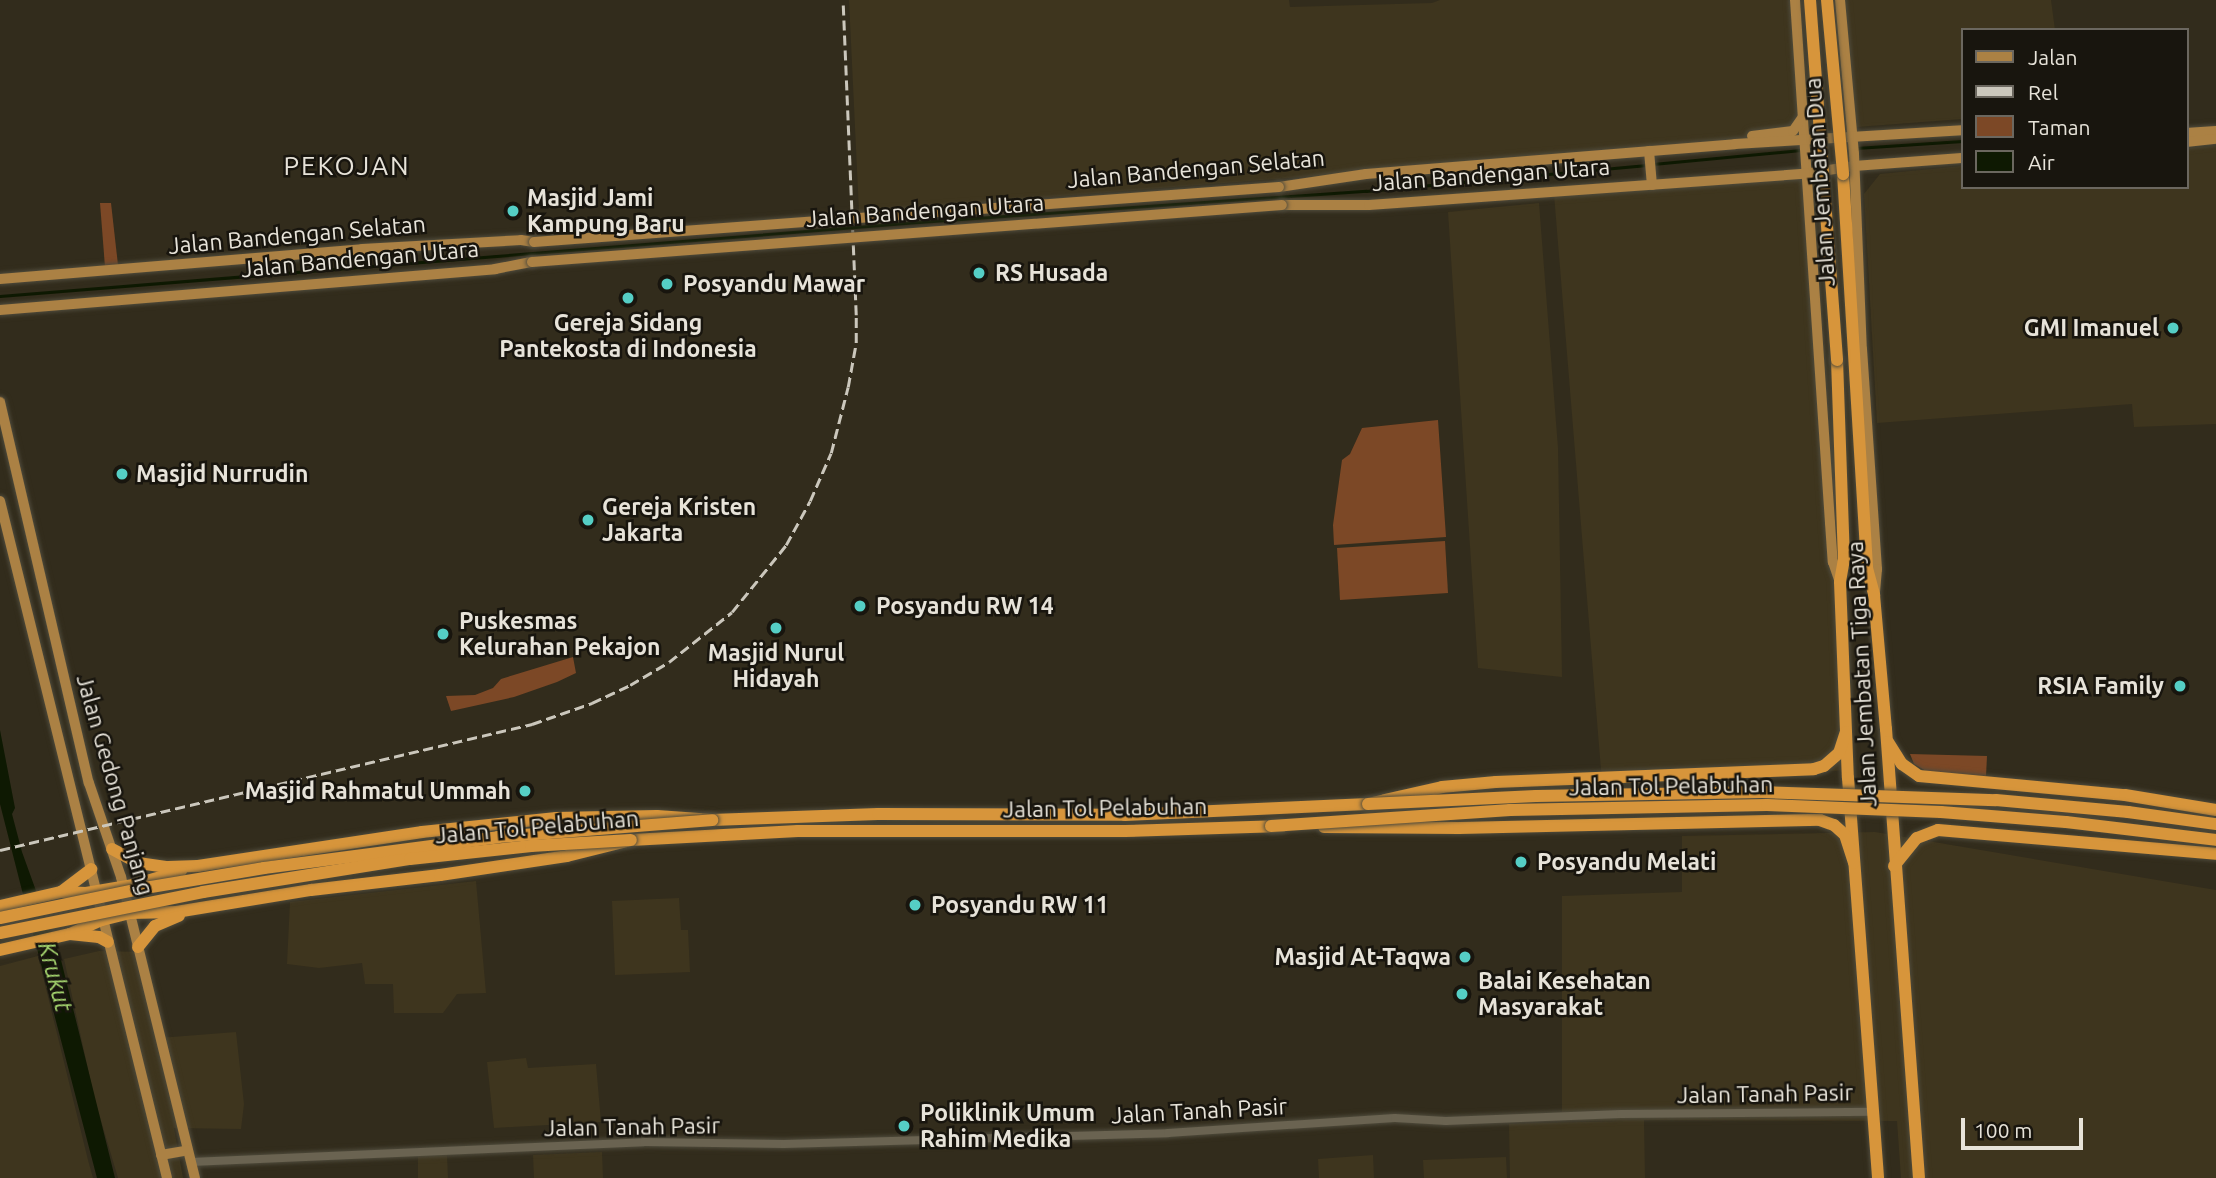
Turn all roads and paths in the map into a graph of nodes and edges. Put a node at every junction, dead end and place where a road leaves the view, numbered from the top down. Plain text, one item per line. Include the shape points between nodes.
1 (1795, 0) edge
2 (1810, 0) edge
3 (1827, 0) edge
4 (1840, 0) edge
5 (1802, 118) junction
6 (1960, 130) edge
7 (2216, 131) edge
8 (2188, 133) edge
9 (1852, 139) junction
10 (2216, 139) edge
11 (2188, 142) edge
12 (1745, 144) junction
13 (1804, 144) junction
14 (1960, 158) edge
15 (1650, 160) junction
16 (1854, 166) junction
17 (1806, 169) junction
18 (1652, 185) junction
19 (0, 279) edge
20 (0, 310) edge
21 (0, 402) edge
22 (0, 502) edge
23 (1840, 582) junction
24 (1874, 595) junction
25 (54, 642) junction
26 (35, 645) junction
27 (1846, 732) junction
28 (1887, 739) junction
29 (1368, 804) junction
30 (2216, 810) edge
31 (712, 820) junction
32 (2216, 824) edge
33 (1271, 826) junction
34 (631, 840) junction
35 (2216, 840) edge
36 (112, 849) junction
37 (2216, 854) edge
38 (1854, 863) junction
39 (198, 866) junction
40 (1894, 866) junction
41 (90, 869) junction
42 (123, 887) junction
43 (96, 891) junction
44 (59, 892) junction
45 (0, 906) edge
46 (199, 908) junction
47 (130, 913) junction
48 (0, 918) edge
49 (102, 920) junction
50 (0, 933) edge
51 (68, 935) junction
52 (108, 943) junction
53 (138, 947) junction
54 (0, 950) edge
55 (1872, 1112) junction
56 (188, 1150) junction
57 (161, 1155) junction
58 (191, 1162) junction
59 (167, 1178) edge
60 (195, 1178) edge
61 (1878, 1178) edge
62 (1919, 1178) edge

1 - 5 main road, Jalan Jembatan Tiga Raya
2 - 23 highway, Jalan Jembatan Dua, bridge via 1837,360 1844,559
3 - 24 highway, Jalan Jembatan Dua, bridge via 1843,174 1867,568
4 - 9 main road, Jalan Jembatan Tiga Raya
5 - 12 main road via 1793,131 1749,136
5 - 13 main road, Jalan Jembatan Tiga Raya
6 - 9 main road, Jalan Bandengan Selatan
7 - 8 main road
9 - 13 main road, Jalan Bandengan Selatan
9 - 16 main road, Jalan Jembatan Tiga Raya
10 - 11 main road
12 - 13 main road, Jalan Bandengan Selatan
12 - 15 main road, Jalan Bandengan Selatan
13 - 17 main road, Jalan Jembatan Tiga Raya
14 - 16 main road, Jalan Bandengan Utara
15 - 18 main road
15 - 19 main road, Jalan Bandengan Selatan, bridge via 1337,177 1279,187 534,242 375,248
16 - 17 main road, Jalan Bandengan Utara
16 - 24 main road, Jalan Jembatan Tiga Raya via 1877,569
17 - 18 main road, Jalan Bandengan Utara
17 - 23 main road, Jalan Jembatan Tiga Raya via 1833,562
18 - 20 main road, Jalan Bandengan Utara, bridge via 1369,205 1282,205 532,262 495,269
21 - 25 main road, Jalan Gedong Panjang
22 - 26 main road, Jalan Gedong Panjang
23 - 27 highway, Jalan Jembatan Tiga Raya
24 - 28 highway, Jalan Jembatan Tiga Raya
25 - 26 main road
25 - 36 main road, Jalan Gedong Panjang via 89,783
26 - 41 main road, Jalan Gedong Panjang
27 - 29 highway, bridge via 1839,753 1814,769 1496,782 1442,787
27 - 38 highway, Jalan Jembatan Tiga Raya
28 - 30 highway via 1902,764 1919,776 2125,795
28 - 40 highway, Jalan Jembatan Tiga Raya
29 - 31 highway, Jalan Tol Pelabuhan via 1125,814 878,814
29 - 32 highway, Jalan Tol Pelabuhan, bridge via 1675,791 1810,793 1996,800
31 - 39 highway, bridge via 556,818 422,832
31 - 48 highway, Jalan Tol Pelabuhan, bridge via 498,837 277,866
33 - 34 highway, Jalan Tol Pelabuhan via 798,831
33 - 35 highway, Jalan Tol Pelabuhan, bridge via 1510,810 1766,805 1941,812
33 - 38 highway, bridge via 1506,827 1820,820 1845,835
34 - 46 highway, bridge via 567,856
34 - 50 highway, Jalan Tol Pelabuhan, bridge via 410,859 191,894
36 - 39 highway via 138,863
36 - 42 main road, Jalan Gedong Panjang
37 - 40 highway via 1938,830 1917,838
38 - 55 highway, Jalan Jembatan Tiga Raya
39 - 42 highway
40 - 62 highway, Jalan Jembatan Tiga Raya
41 - 43 main road, Jalan Gedong Panjang
41 - 44 highway
42 - 43 highway
42 - 47 main road, Jalan Gedong Panjang
43 - 44 highway
43 - 49 main road, Jalan Gedong Panjang
44 - 45 highway
46 - 47 highway
46 - 53 highway via 155,926
47 - 49 highway
47 - 53 main road, Jalan Gedong Panjang
49 - 51 highway
49 - 52 main road, Jalan Gedong Panjang
51 - 52 highway via 99,937
51 - 54 highway
52 - 57 main road, Jalan Gedong Panjang
53 - 56 main road, Jalan Gedong Panjang
55 - 58 street, Jalan Tanah Pasir via 1621,1114 1446,1122 1395,1118 1168,1133 784,1144 644,1142
55 - 61 highway, Jalan Jembatan Tiga Raya
56 - 57 main road
56 - 58 main road, Jalan Gedong Panjang
57 - 59 main road, Jalan Gedong Panjang
58 - 60 main road, Jalan Gedong Panjang

